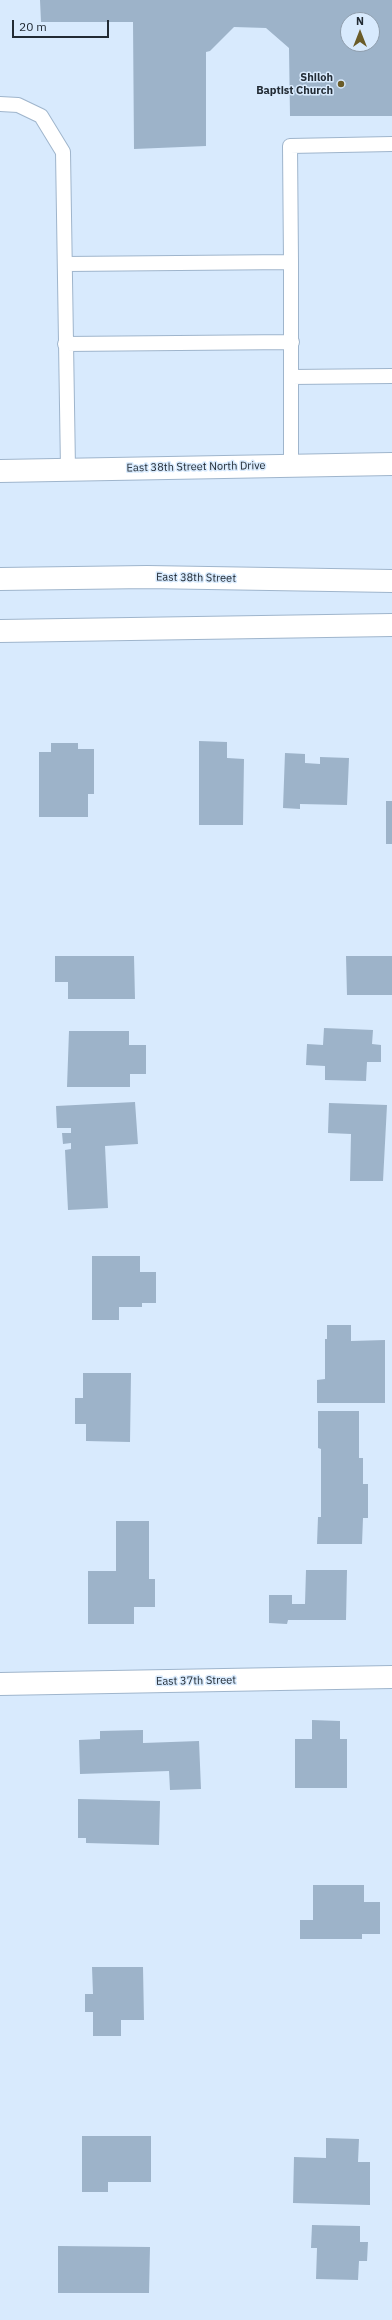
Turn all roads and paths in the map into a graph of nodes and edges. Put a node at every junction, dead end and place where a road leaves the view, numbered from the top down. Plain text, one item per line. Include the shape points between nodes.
1 (0, 104) edge
2 (392, 144) edge
3 (291, 262) junction
4 (66, 264) junction
5 (292, 342) junction
6 (65, 344) junction
7 (392, 376) edge
8 (291, 377) junction
9 (392, 464) edge
10 (291, 466) junction
11 (68, 469) junction
12 (0, 470) edge
13 (0, 579) edge
14 (392, 581) edge
15 (392, 625) edge
16 (0, 631) edge
17 (392, 1677) edge
18 (0, 1684) edge

1 - 4 lane via 18,105 41,116 63,152
2 - 3 lane via 290,146
3 - 4 lane
3 - 5 lane
4 - 6 lane
5 - 6 lane
5 - 8 lane
6 - 11 lane
7 - 8 lane
8 - 10 lane
9 - 10 street, East 38th Street North Drive
10 - 11 street, East 38th Street North Drive
11 - 12 street, East 38th Street North Drive
13 - 14 street, East 38th Street via 147,577
15 - 16 street
17 - 18 street, East 37th Street

